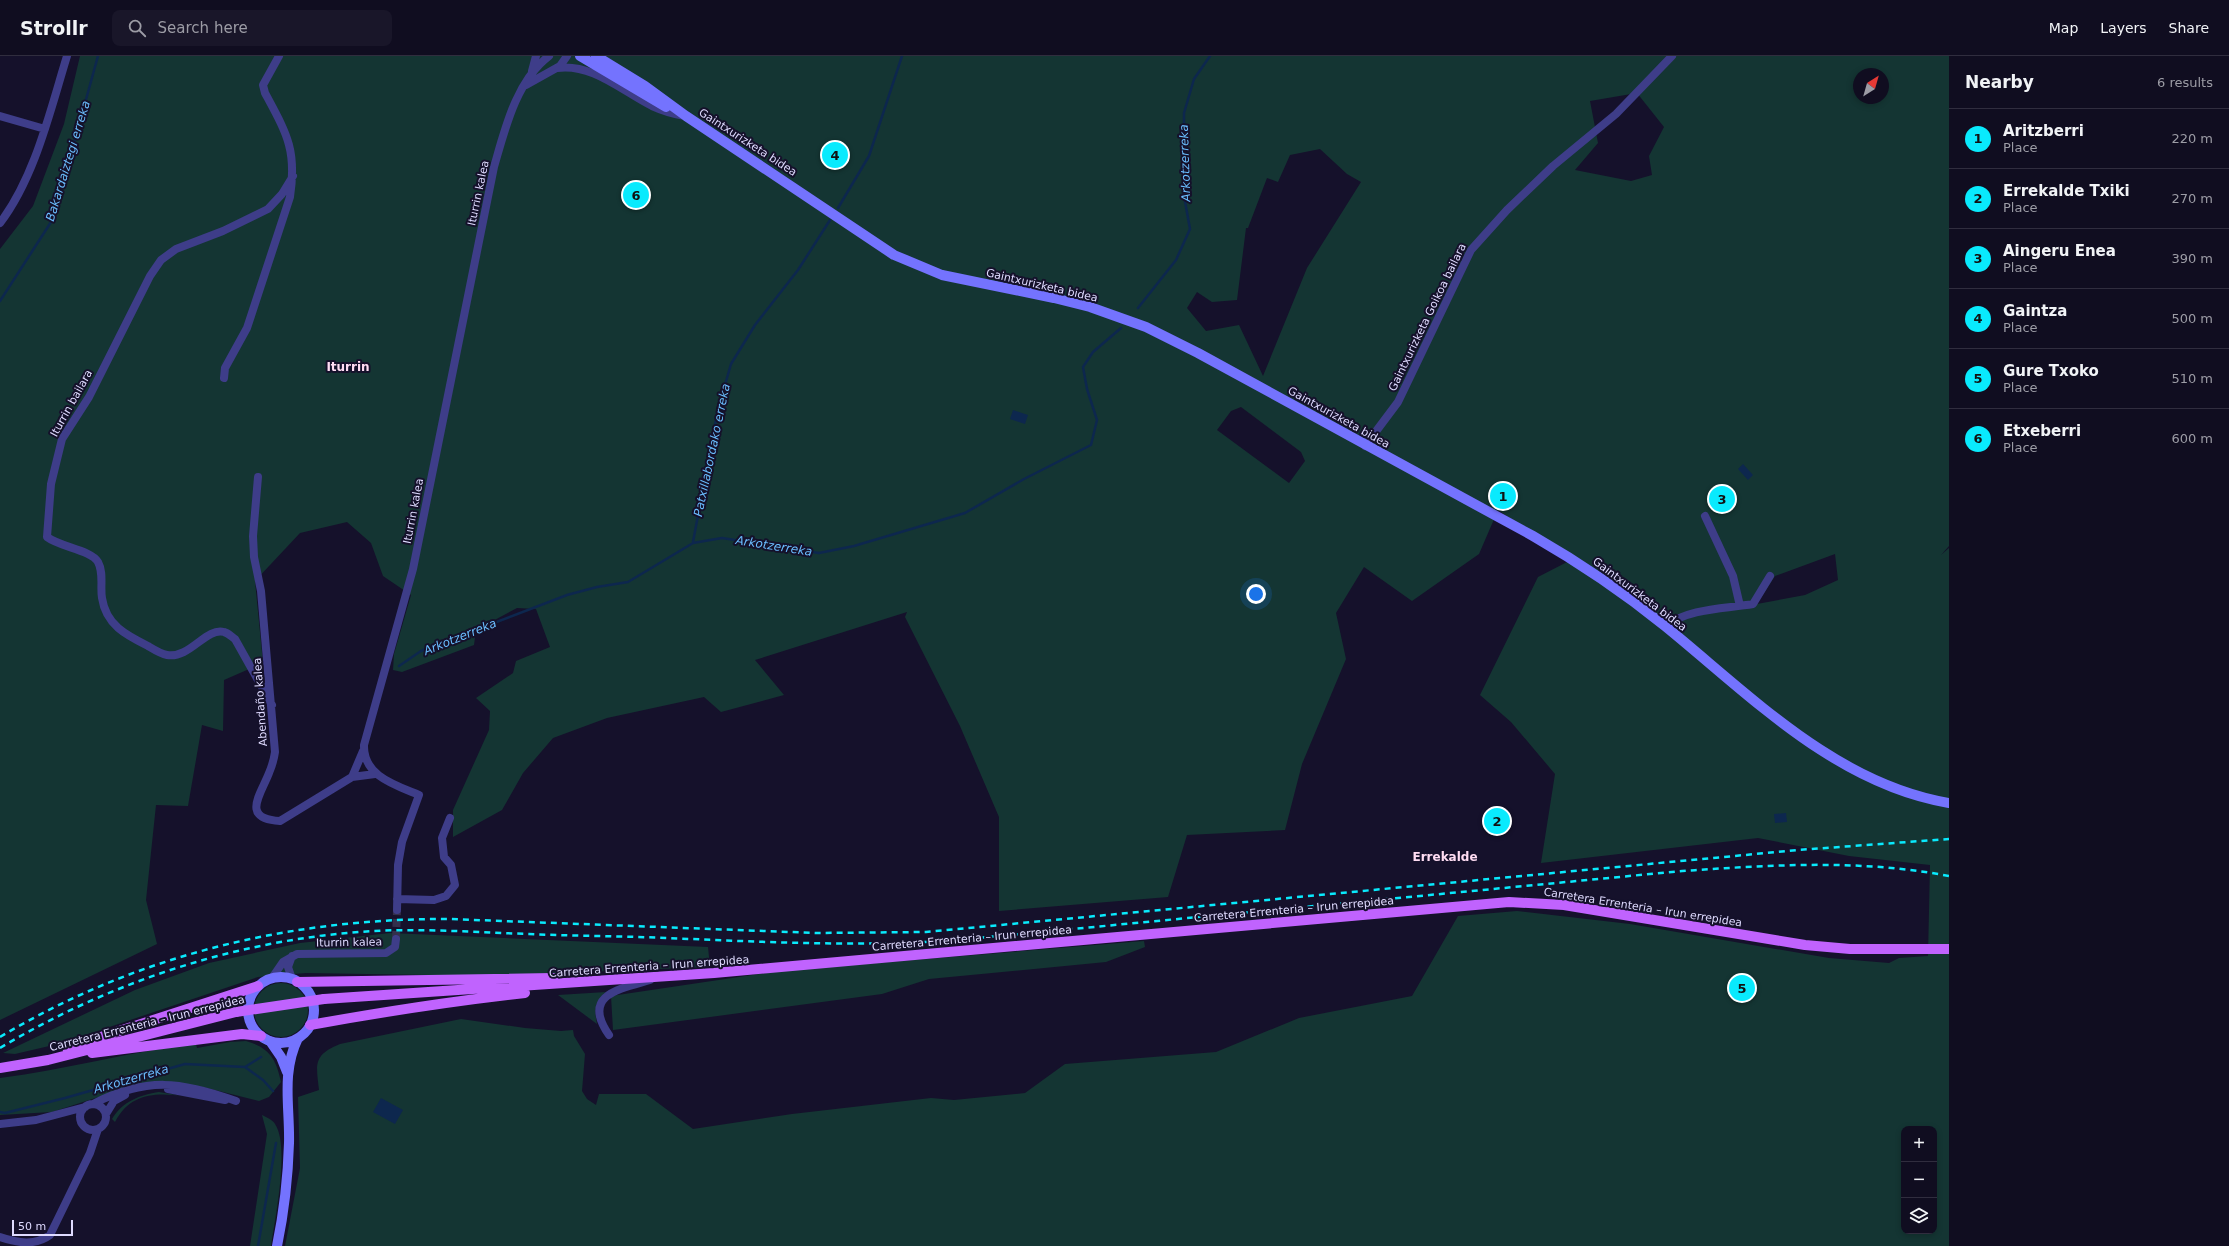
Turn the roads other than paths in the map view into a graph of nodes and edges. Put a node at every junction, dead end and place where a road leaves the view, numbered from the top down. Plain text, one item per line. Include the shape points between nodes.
1 (67, 56) edge
2 (279, 56) edge
3 (536, 56) edge
4 (548, 56) edge
5 (567, 56) edge
6 (580, 56) edge
7 (588, 56) edge
8 (596, 56) edge
9 (1672, 56) edge
10 (609, 64) junction
11 (557, 68) junction
12 (530, 76) junction
13 (524, 86) junction
14 (0, 116) edge
15 (686, 116) junction
16 (45, 129) junction
17 (293, 176) junction
18 (0, 223) edge
19 (224, 378) dead end
20 (1365, 446) junction
21 (258, 478) dead end
22 (1705, 516) dead end
23 (1770, 576) dead end
24 (1740, 606) junction
25 (1665, 626) junction
26 (272, 705) junction
27 (363, 751) junction
28 (375, 774) junction
29 (352, 777) junction
30 (1949, 804) edge
31 (450, 818) dead end
32 (397, 899) junction
33 (397, 910) tunnel mouth
34 (396, 940) tunnel mouth
35 (1949, 949) edge
36 (293, 955) junction
37 (272, 978) junction
38 (658, 978) junction
39 (295, 981) junction
40 (582, 983) junction
41 (554, 985) junction
42 (258, 986) junction
43 (310, 1026) junction
44 (609, 1035) dead end
45 (298, 1038) junction
46 (265, 1039) junction
47 (72, 1054) junction
48 (38, 1062) junction
49 (0, 1068) edge
50 (287, 1072) junction
51 (182, 1086) junction
52 (211, 1099) junction
53 (89, 1106) junction
54 (106, 1114) junction
55 (0, 1124) edge
56 (98, 1129) junction
57 (0, 1237) edge
58 (277, 1246) edge

1 - 16 street
2 - 17 street via 263,85 287,138 293,157
3 - 12 street, Iturrin kalea
4 - 11 street
4 - 12 street, Iturrin kalea
5 - 11 street
6 - 15 main road, Gaintxurizketa bidea
7 - 10 main road, Gaintxurizketa bidea
8 - 10 main road, Gaintxurizketa bidea
9 - 20 street, Gaintxurizketa Goikoa bailara via 1616,114 1507,210 1471,250 1398,402
10 - 15 main road, Gaintxurizketa bidea
11 - 13 street
11 - 15 street via 590,71 653,106
12 - 13 street, Iturrin kalea
13 - 27 street, Iturrin kalea via 506,126 494,167 413,569
14 - 16 street
15 - 20 main road, Gaintxurizketa bidea via 879,246 910,263 942,275 1069,301 1134,322 1192,350
16 - 18 street via 17,197
17 - 19 street via 290,197 249,321 225,368
17 - 26 street, Iturrin bailara via 282,194 268,209 223,231 176,249 153,270 89,397 62,439 51,484 47,537 55,543 93,556 98,562 106,614 126,635 166,655 181,655 214,632 224,632 235,639
20 - 25 main road, Gaintxurizketa bidea via 1571,558 1626,595
21 - 26 street, Abendaño kalea via 253,543 262,591
22 - 24 street via 1733,576
23 - 24 street via 1753,604
24 - 25 street via 1690,614
25 - 30 main road, Gaintxurizketa bidea via 1786,727 1823,751 1874,780 1905,793
26 - 29 street, Abendaño kalea via 275,752 269,774 255,800 256,809 262,816 280,821
27 - 28 street
27 - 29 street, Iturrin kalea
28 - 29 street
28 - 32 street via 419,796 402,842
31 - 32 street via 442,838 444,857 451,865 455,885 446,896 434,900
32 - 33 street
34 - 36 street, Iturrin kalea via 395,947 386,953
35 - 38 main road, Carretera Errenteria – Irun errepidea via 1827,947 1783,942 1558,904 1509,902
36 - 37 street via 283,962
36 - 39 street via 288,967
37 - 39 main road
37 - 42 main road
38 - 40 main road, Carretera Errenteria – Irun errepidea
38 - 44 street via 606,996 600,1005 598,1015
39 - 40 main road via 566,978
39 - 43 main road via 305,988 312,1000 313,1015
40 - 41 main road, Carretera Errenteria – Irun errepidea
41 - 43 main road via 546,991 364,1014
41 - 47 main road, Carretera Errenteria – Irun errepidea, bridge via 324,999 236,1012
42 - 46 main road via 249,1002 248,1014 251,1025
42 - 48 main road via 48,1054
43 - 45 main road
45 - 46 main road via 284,1043
45 - 50 main road via 290,1056
46 - 47 main road via 242,1034 110,1052
46 - 50 main road via 281,1057
47 - 48 main road, Carretera Errenteria – Irun errepidea
48 - 49 main road, Carretera Errenteria – Irun errepidea
50 - 58 main road via 288,1159
51 - 52 street
51 - 52 street via 236,1101
51 - 53 street via 144,1085 122,1091
52 - 54 street via 176,1090 148,1089 117,1098
53 - 54 street via 101,1107
53 - 55 street via 36,1120
53 - 56 street via 80,1114 82,1123 87,1129
54 - 56 street via 105,1122
56 - 57 street via 90,1153 50,1235 42,1242 29,1246

